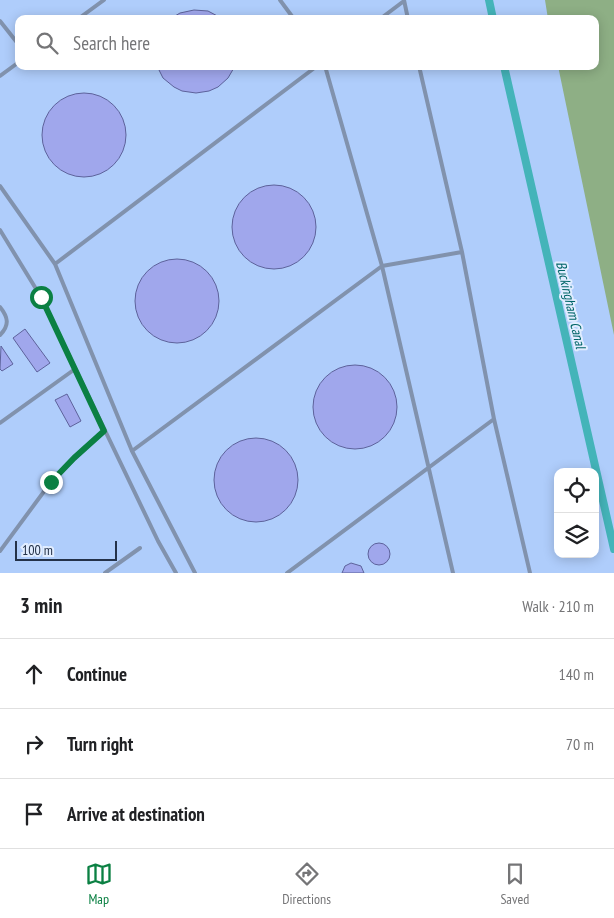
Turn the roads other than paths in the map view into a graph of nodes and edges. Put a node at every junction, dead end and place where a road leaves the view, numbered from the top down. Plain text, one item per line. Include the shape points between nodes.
1 (104, 0) edge
2 (280, 0) edge
3 (404, 0) edge
4 (83, 15) edge
5 (291, 15) edge
6 (385, 15) edge
7 (407, 15) edge
8 (0, 21) edge
9 (15, 41) edge
10 (15, 65) edge
11 (312, 70) edge
12 (326, 70) edge
13 (420, 70) edge
14 (0, 76) edge
15 (0, 186) edge
16 (0, 230) edge
17 (462, 252) junction
18 (55, 264) junction
19 (382, 266) junction
20 (0, 307) edge
21 (0, 335) edge
22 (75, 369) junction
23 (494, 419) junction
24 (0, 423) edge
25 (104, 431) junction
26 (132, 451) junction
27 (428, 467) junction
28 (140, 548) dead end
29 (0, 551) edge
30 (105, 573) edge
31 (176, 573) edge
32 (195, 573) edge
33 (287, 573) edge
34 (453, 573) edge
35 (530, 573) edge

1 - 4 lane
2 - 5 lane
3 - 6 lane
3 - 7 lane
8 - 9 lane
10 - 14 lane
11 - 18 lane
12 - 19 lane
13 - 17 lane
15 - 18 lane
16 - 22 lane via 41,297
17 - 19 lane
17 - 23 lane
18 - 26 lane
19 - 26 lane
19 - 27 lane
20 - 21 lane via 7,328
22 - 24 lane
22 - 25 lane
23 - 27 lane
23 - 35 lane
25 - 29 lane via 51,482
25 - 31 lane
26 - 32 lane
27 - 33 lane
27 - 34 lane
28 - 30 lane

